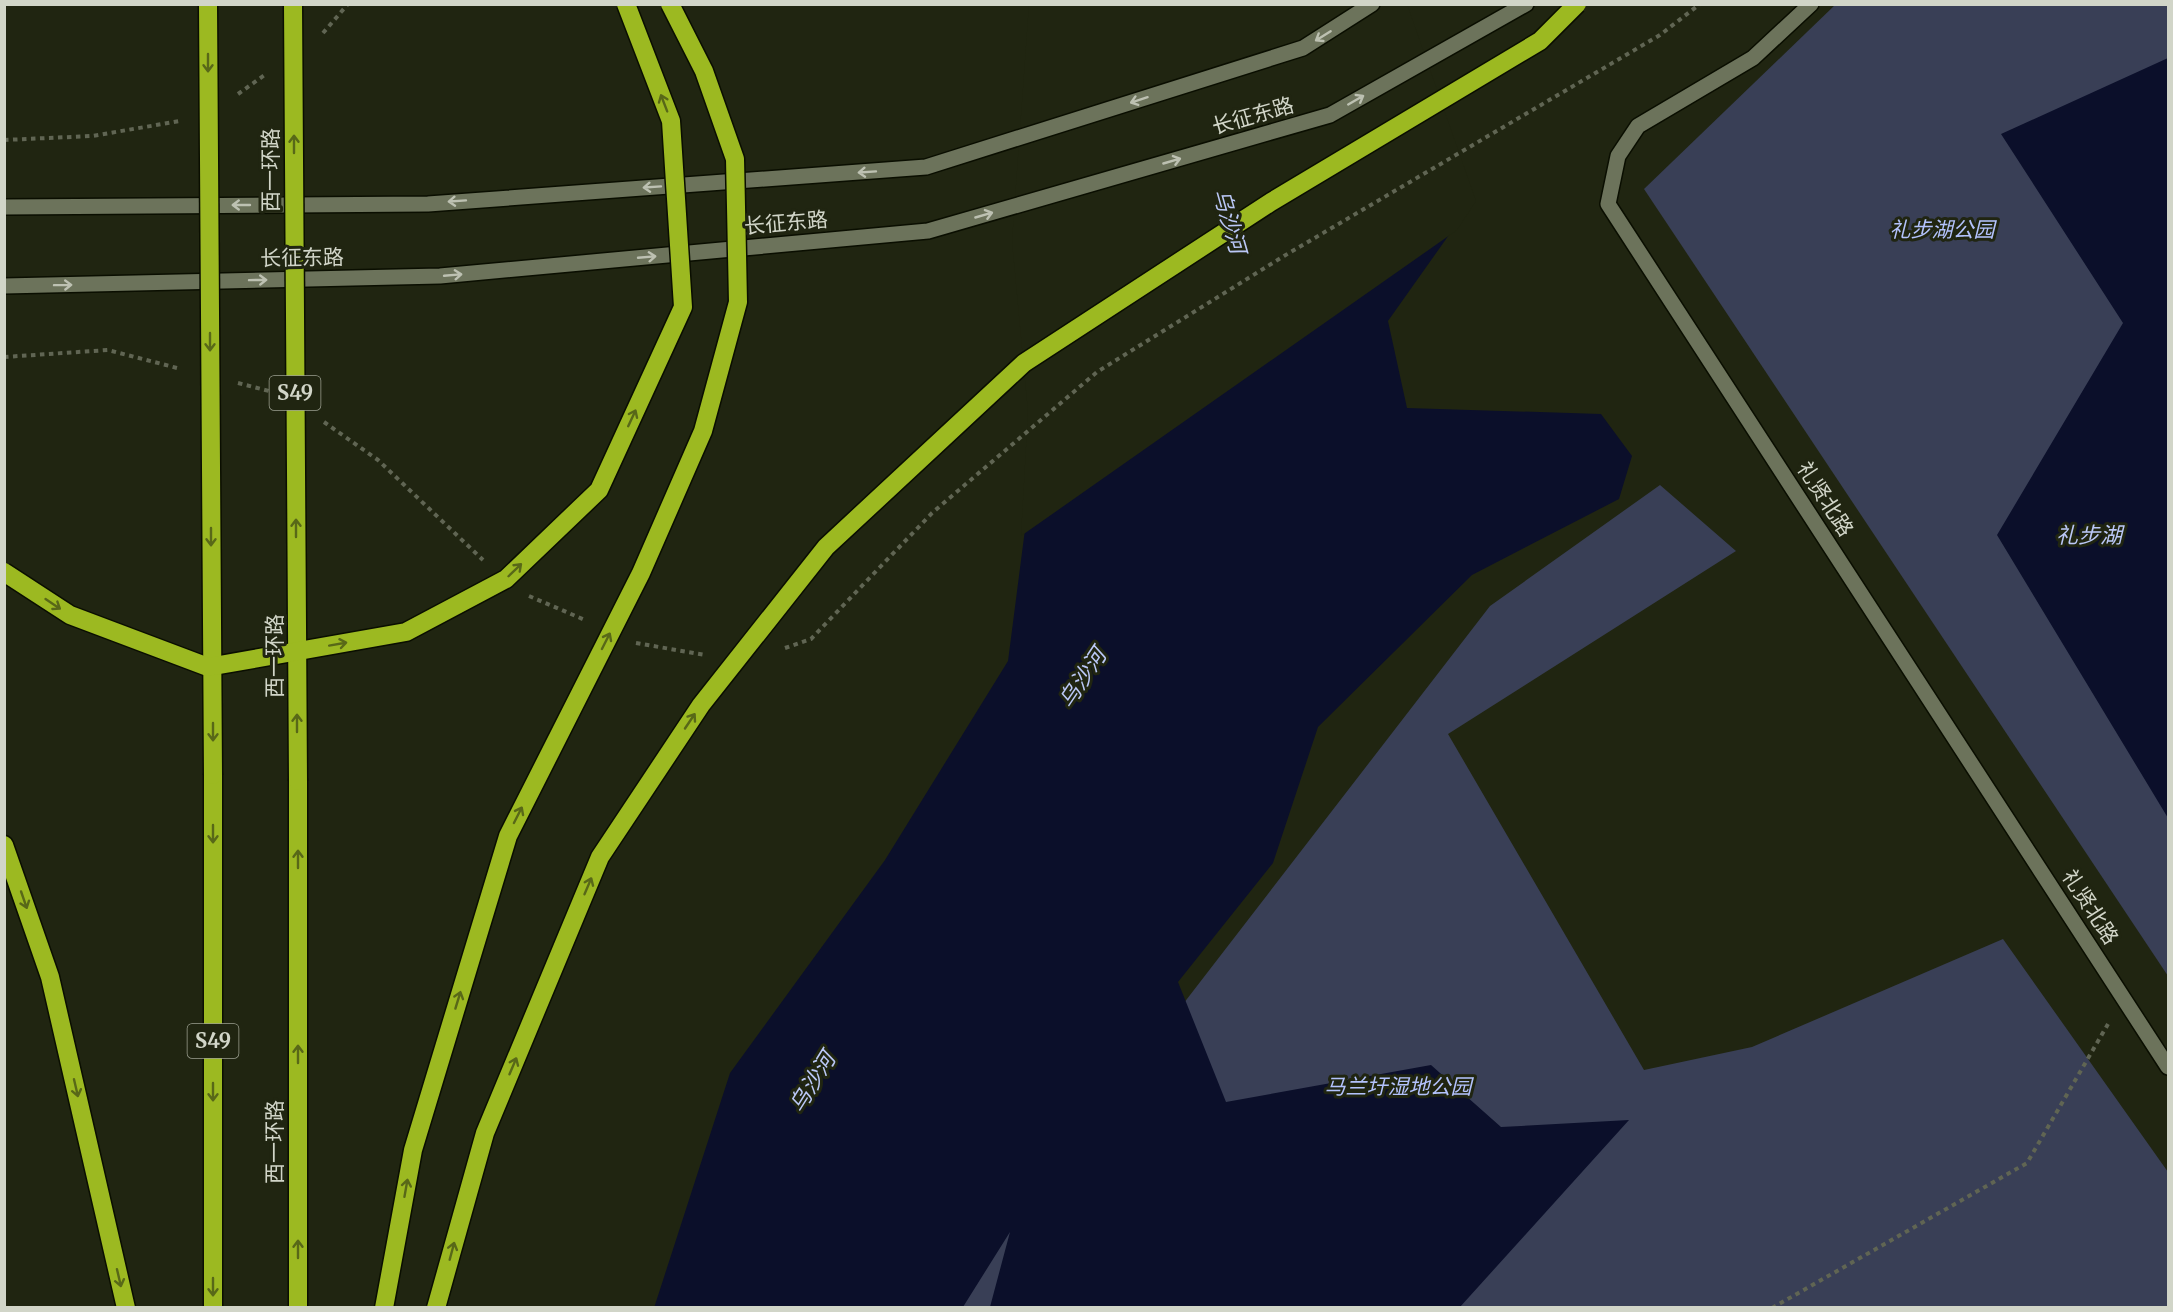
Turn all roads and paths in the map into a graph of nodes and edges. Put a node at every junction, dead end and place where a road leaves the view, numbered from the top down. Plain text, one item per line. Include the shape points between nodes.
1 (208, 4) edge
2 (293, 4) edge
3 (626, 4) edge
4 (670, 4) edge
5 (1372, 4) edge
6 (1526, 4) edge
7 (1577, 4) edge
8 (1700, 4) edge
9 (1811, 4) edge
10 (4, 207) edge
11 (4, 286) edge
12 (4, 357) edge
13 (186, 370) dead end
14 (231, 381) dead end
15 (275, 393) dead end
16 (323, 421) dead end
17 (487, 564) dead end
18 (4, 572) edge
19 (523, 593) dead end
20 (595, 625) dead end
21 (626, 638) dead end
22 (779, 650) dead end
23 (714, 657) dead end
24 (4, 845) edge
25 (2123, 997) junction
26 (2169, 1067) edge
27 (126, 1308) edge
28 (213, 1308) edge
29 (298, 1308) edge
30 (384, 1308) edge
31 (436, 1308) edge
32 (1772, 1308) edge

1 -> 28 highway, S49, bridge
29 -> 2 highway, 西一环路 / S49, bridge
18 -> 3 highway, bridge via 70,615 208,667 406,632 506,579 599,490 683,307 671,121
30 -> 4 highway, bridge via 413,1150 508,836 640,573 703,431 738,302 735,159 704,71
5 -> 10 main road via 1303,48 926,167 428,204
11 -> 6 main road, 长征东路 via 440,276 928,231 1330,115
31 -> 7 highway, bridge via 484,1133 600,857 701,705 826,546 1024,363 1271,202 1540,41
8 - 22 path via 1660,35 1284,256 1097,372 932,513 811,639
9 - 25 main road, 礼贤北路 via 1753,58 1638,126 1618,156 1608,204
12 - 13 path via 108,350
14 - 15 path
16 - 17 path via 378,460
19 - 20 path
21 - 23 path
24 -> 27 highway via 50,977
25 - 26 main road, 礼贤北路
25 - 32 path via 2027,1163

